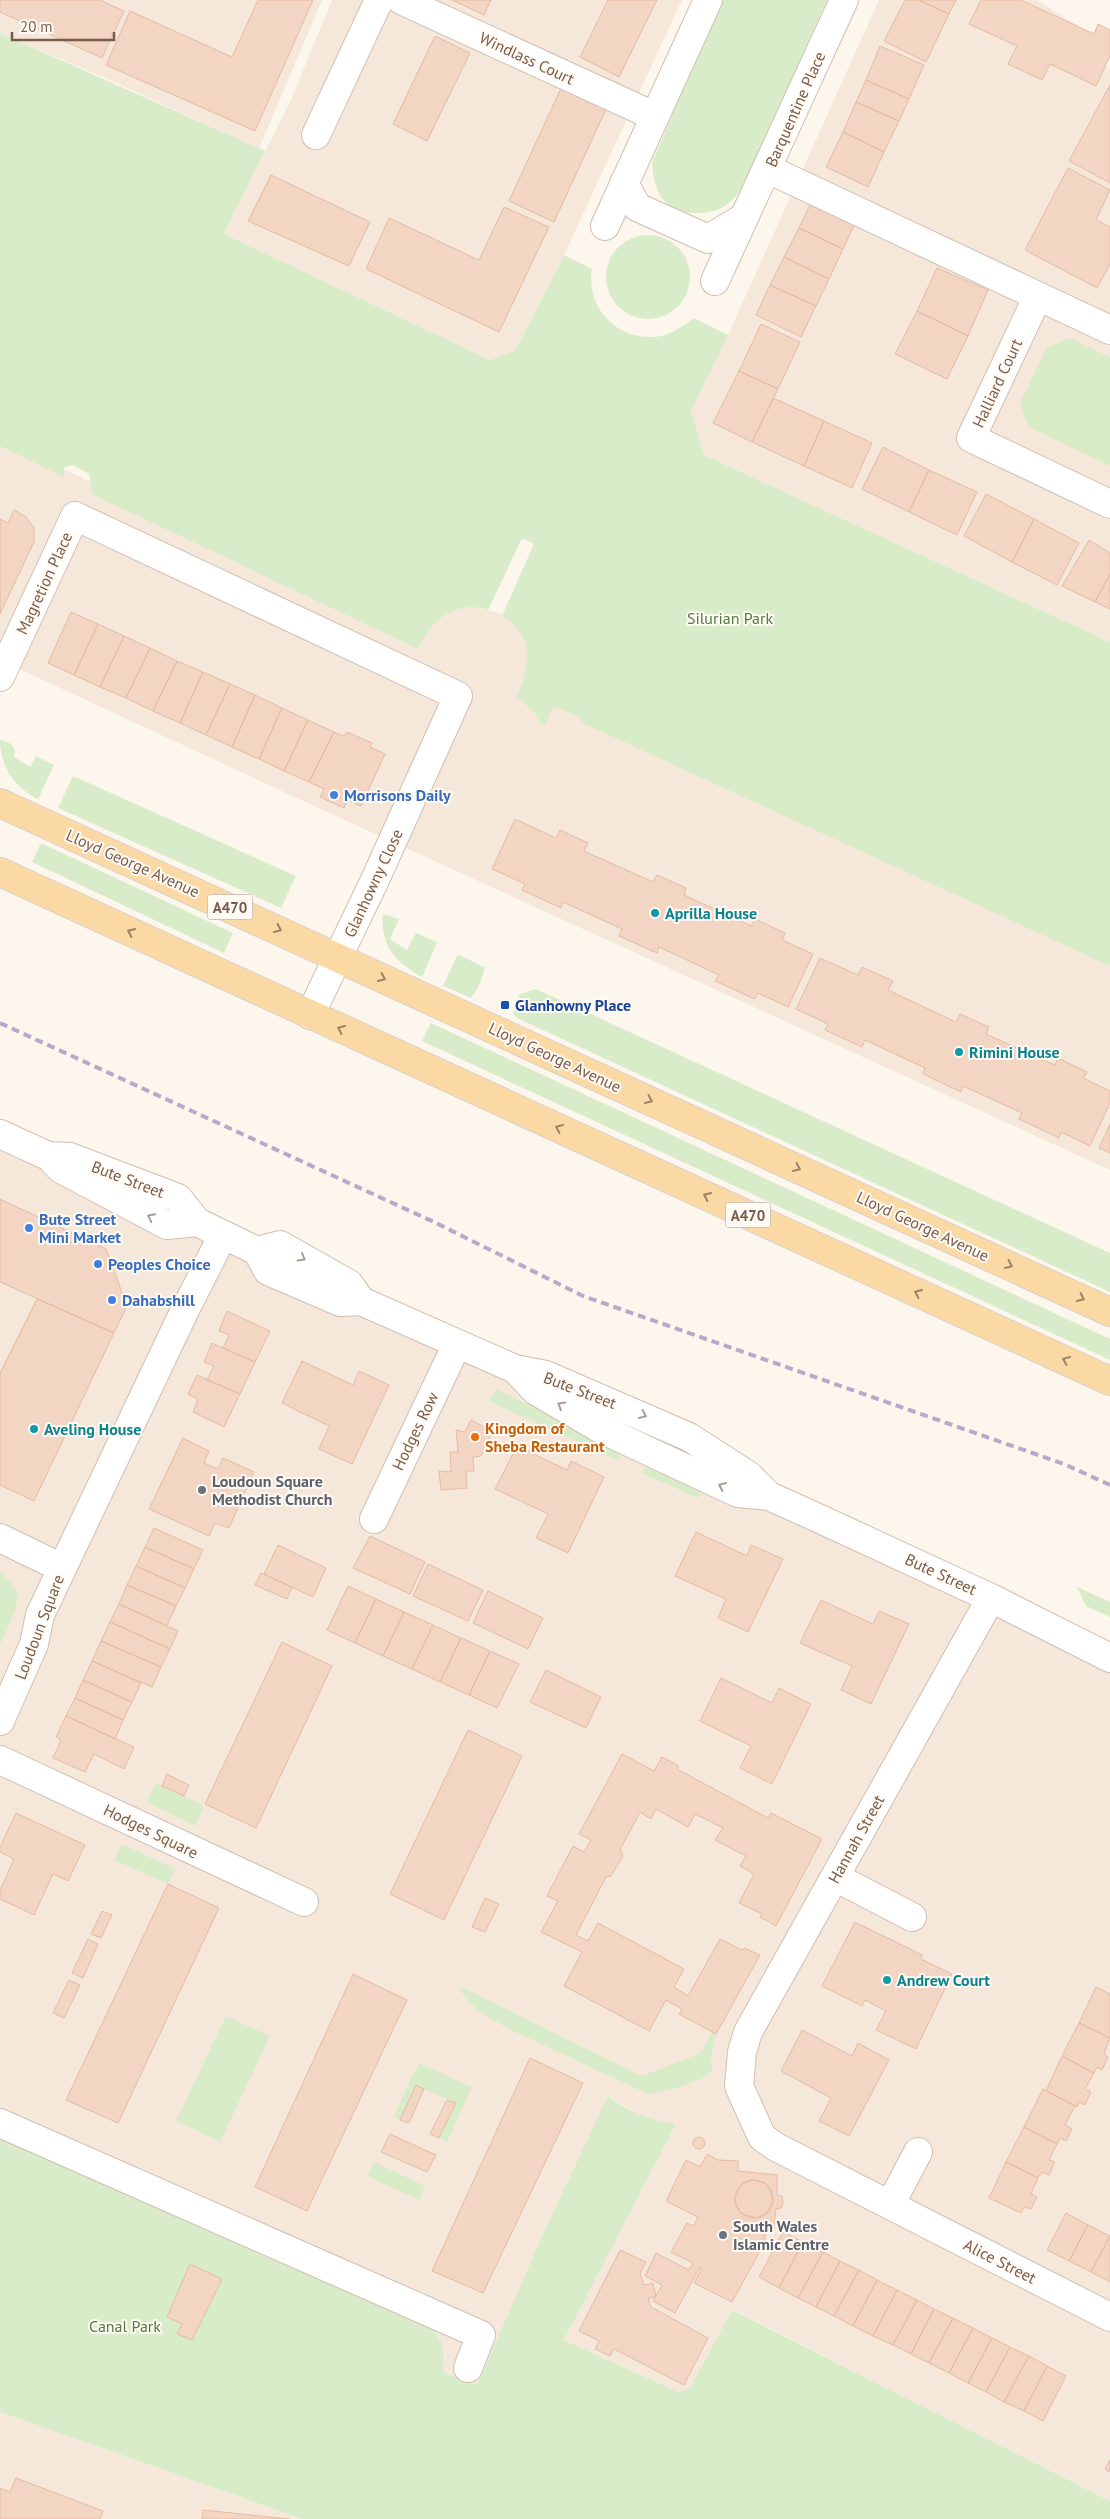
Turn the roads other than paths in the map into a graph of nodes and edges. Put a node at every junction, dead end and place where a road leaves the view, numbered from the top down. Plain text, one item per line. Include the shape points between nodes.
1 (379, 0) edge
2 (401, 0) edge
3 (708, 0) edge
4 (844, 0) edge
5 (654, 116) junction
6 (316, 135) dead end
7 (768, 169) junction
8 (624, 183) junction
9 (743, 218) junction
10 (605, 226) dead end
11 (715, 281) dead end
12 (1038, 296) junction
13 (1110, 330) edge
14 (1110, 504) edge
15 (0, 677) edge
16 (458, 696) joint
17 (0, 803) edge
18 (0, 872) edge
19 (337, 958) junction
20 (310, 1015) junction
21 (0, 1134) edge
22 (223, 1235) junction
23 (1110, 1312) edge
24 (457, 1344) junction
25 (1110, 1381) edge
26 (374, 1519) dead end
27 (0, 1538) edge
28 (62, 1568) junction
29 (991, 1598) junction
30 (1110, 1658) edge
31 (0, 1721) edge
32 (0, 1760) edge
33 (835, 1877) junction
34 (304, 1902) dead end
35 (912, 1917) dead end
36 (739, 2086) joint
37 (0, 2123) edge
38 (918, 2152) dead end
39 (890, 2205) junction
40 (1110, 2317) edge
41 (468, 2368) dead end

1 - 6 street
2 - 5 street, Windlass Court
3 - 5 street
4 - 7 street, Barquentine Place
5 - 8 street
7 - 9 street, Barquentine Place
7 - 12 street
8 - 9 street via 637,207 708,239
8 - 10 street
9 - 11 street, Barquentine Place
12 - 13 street
12 - 14 street, Halliard Court via 971,438
15 - 16 street, Magretion Place via 75,516
16 - 19 street, Glanhowny Close
17 -> 19 main road, Lloyd George Avenue / A470
20 -> 18 main road, A470
19 - 20 street, Glanhowny Close
19 -> 23 main road, Lloyd George Avenue / A470
25 -> 20 main road, A470
21 - 22 street, Bute Street via 48,1156 61,1170 167,1225 197,1222
22 - 24 street, Bute Street via 257,1251 268,1271 340,1302 361,1301
22 - 28 street
24 - 26 street, Hodges Row
24 - 29 street, Bute Street via 515,1369 536,1390 599,1428 738,1493 769,1496
27 - 28 street, Loudoun Square
28 - 31 street, Loudoun Square via 40,1615 34,1644
29 - 30 street, Bute Street
29 - 33 street, Hannah Street
32 - 34 street, Hodges Square
33 - 35 street
33 - 36 street, Hannah Street via 748,2032 742,2052
36 - 39 street, Alice Street via 762,2137
37 - 41 street via 481,2336
38 - 39 street
39 - 40 street, Alice Street

